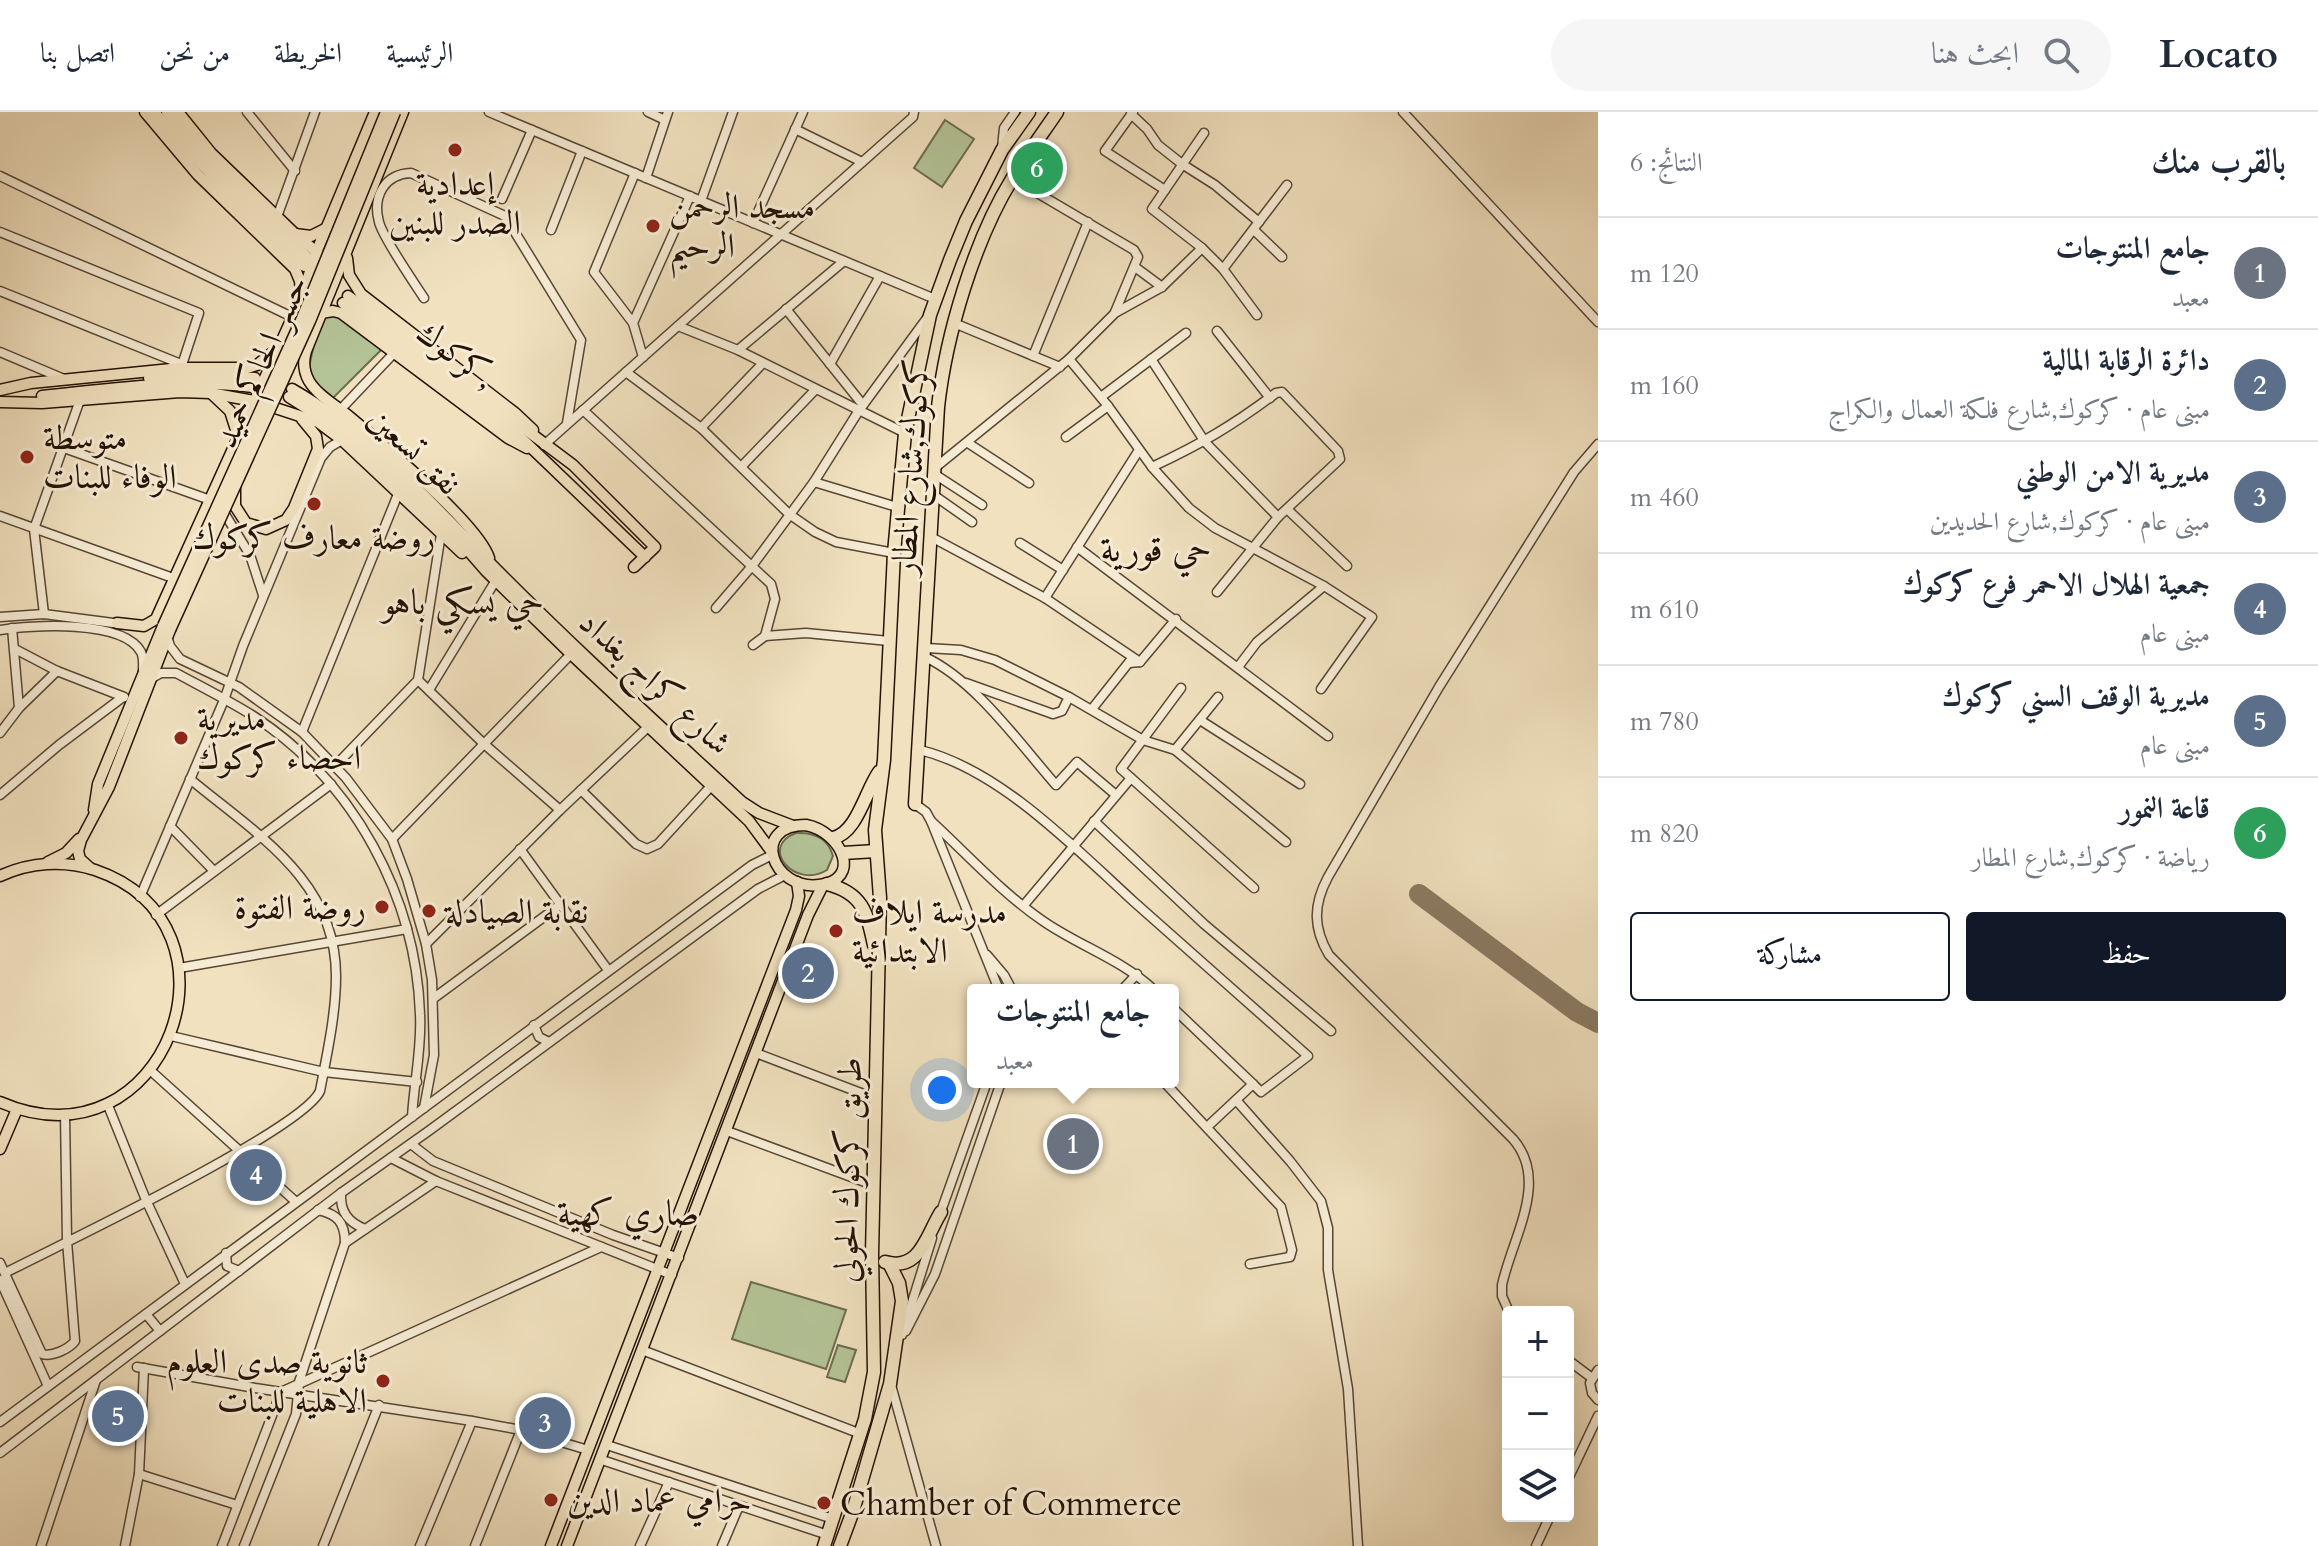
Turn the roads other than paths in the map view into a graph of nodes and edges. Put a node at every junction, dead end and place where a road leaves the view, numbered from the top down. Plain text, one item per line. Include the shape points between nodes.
1 (145, 112) edge
2 (154, 112) edge
3 (167, 112) edge
4 (178, 112) edge
5 (247, 112) edge
6 (315, 112) edge
7 (375, 112) edge
8 (386, 112) edge
9 (395, 112) edge
10 (403, 112) edge
11 (489, 112) edge
12 (648, 112) edge
13 (733, 112) edge
14 (803, 112) edge
15 (914, 112) edge
16 (1015, 112) edge
17 (1029, 112) edge
18 (1057, 112) edge
19 (1403, 112) edge
20 (1132, 113) edge
21 (667, 116) edge
22 (795, 129) junction
23 (532, 130) junction
24 (1204, 133) dead end
25 (1002, 150) junction
26 (193, 151) junction
27 (582, 151) junction
28 (862, 162) junction
29 (1182, 164) junction
30 (295, 171) junction
31 (635, 173) junction
32 (0, 176) edge
33 (646, 178) junction
34 (1012, 178) junction
35 (1287, 185) dead end
36 (1165, 190) junction
37 (690, 196) junction
38 (502, 199) dead end
39 (701, 201) junction
40 (277, 217) junction
41 (966, 221) junction
42 (1088, 222) junction
43 (753, 223) junction
44 (1257, 226) junction
45 (327, 228) junction
46 (551, 230) dead end
47 (987, 231) junction
48 (0, 232) edge
49 (294, 233) junction
50 (780, 236) junction
51 (1202, 248) junction
52 (1282, 257) dead end
53 (309, 259) junction
54 (950, 260) junction
55 (844, 261) junction
56 (1135, 267) junction
57 (1223, 269) junction
58 (972, 270) junction
59 (344, 271) junction
60 (880, 276) junction
61 (1162, 287) junction
62 (0, 291) edge
63 (302, 296) junction
64 (424, 298) dead end
65 (935, 299) junction
66 (345, 300) dead end
67 (786, 309) junction
68 (321, 313) junction
69 (1115, 313) junction
70 (930, 315) junction
71 (1257, 315) dead end
72 (292, 317) junction
73 (1598, 322) edge
74 (633, 323) junction
75 (954, 323) junction
76 (678, 326) junction
77 (1217, 331) dead end
78 (1186, 333) dead end
79 (279, 346) junction
80 (738, 350) junction
81 (0, 352) edge
82 (395, 352) junction
83 (1033, 356) junction
84 (643, 357) junction
85 (1069, 359) junction
86 (1151, 359) junction
87 (763, 363) junction
88 (830, 364) junction
89 (181, 366) junction
90 (1060, 367) junction
91 (626, 372) junction
92 (65, 379) junction
93 (815, 390) junction
94 (0, 391) edge
95 (210, 393) junction
96 (291, 393) dead end
97 (1101, 397) junction
98 (1270, 398) junction
99 (80, 400) junction
100 (0, 401) edge
101 (254, 401) junction
102 (1108, 406) junction
103 (860, 408) junction
104 (341, 409) junction
105 (583, 410) junction
106 (294, 414) junction
107 (567, 424) junction
108 (701, 428) junction
109 (905, 433) junction
110 (238, 437) junction
111 (1066, 437) dead end
112 (342, 440) junction
113 (1205, 442) junction
114 (968, 443) junction
115 (1598, 444) edge
116 (64, 448) junction
117 (540, 448) junction
118 (1139, 450) junction
119 (742, 466) junction
120 (1152, 467) junction
121 (936, 471) junction
122 (237, 482) junction
123 (814, 482) junction
124 (1029, 483) dead end
125 (398, 494) junction
126 (935, 496) junction
127 (209, 498) junction
128 (982, 505) dead end
129 (897, 507) junction
130 (1287, 509) junction
131 (789, 514) junction
132 (0, 516) edge
133 (1278, 517) junction
134 (972, 522) dead end
135 (34, 529) junction
136 (441, 534) junction
137 (933, 538) junction
138 (1020, 543) dead end
139 (1077, 547) junction
140 (1254, 548) junction
141 (894, 553) junction
142 (645, 557) junction
143 (752, 566) junction
144 (1347, 566) dead end
145 (489, 567) junction
146 (634, 567) dead end
147 (1063, 570) junction
148 (173, 578) junction
149 (496, 580) junction
150 (1324, 586) junction
151 (1217, 592) dead end
152 (264, 596) junction
153 (1045, 598) junction
154 (716, 608) dead end
155 (44, 614) junction
156 (0, 617) edge
157 (1176, 619) junction
158 (117, 623) junction
159 (12, 628) junction
160 (0, 630) edge
161 (165, 631) junction
162 (765, 636) junction
163 (889, 641) junction
164 (753, 645) dead end
165 (15, 649) junction
166 (925, 653) junction
167 (571, 654) junction
168 (1134, 661) junction
169 (1238, 667) junction
170 (57, 671) junction
171 (147, 675) junction
172 (418, 680) junction
173 (230, 683) junction
174 (965, 683) junction
175 (1181, 688) dead end
176 (1321, 689) dead end
177 (429, 690) junction
178 (1069, 697) junction
179 (1218, 697) dead end
180 (128, 699) junction
181 (224, 700) junction
182 (19, 708) junction
183 (1092, 709) junction
184 (1200, 720) junction
185 (649, 726) junction
186 (302, 732) junction
187 (0, 733) edge
188 (1328, 736) dead end
189 (1143, 740) junction
190 (483, 743) junction
191 (920, 750) junction
192 (1175, 750) junction
193 (336, 765) junction
194 (883, 766) junction
195 (1131, 778) junction
196 (190, 779) junction
197 (331, 784) junction
198 (1300, 784) dead end
199 (712, 785) junction
200 (879, 788) joint
201 (581, 790) junction
202 (0, 795) edge
203 (1116, 795) junction
204 (915, 804) joint
205 (560, 810) junction
206 (931, 821) junction
207 (1094, 821) junction
208 (89, 823) junction
209 (170, 826) junction
210 (793, 826) junction
211 (260, 837) junction
212 (833, 838) junction
213 (392, 839) junction
214 (1286, 842) dead end
215 (1073, 847) junction
216 (520, 849) junction
217 (876, 851) junction
218 (843, 853) junction
219 (772, 854) junction
220 (39, 865) junction
221 (93, 870) junction
222 (214, 871) junction
223 (785, 875) junction
224 (0, 876) edge
225 (407, 879) junction
226 (797, 882) junction
227 (392, 884) junction
228 (825, 884) junction
229 (1254, 888) dead end
230 (140, 897) junction
231 (560, 905) junction
232 (1024, 905) junction
233 (156, 915) junction
234 (407, 929) junction
235 (333, 944) junction
236 (426, 944) junction
237 (982, 948) junction
238 (879, 960) junction
239 (179, 968) junction
240 (608, 970) junction
241 (1137, 974) junction
242 (997, 984) edge
243 (1009, 984) edge
244 (1128, 984) edge
245 (1148, 984) edge
246 (434, 998) junction
247 (1179, 1014) edge
248 (534, 1025) junction
249 (1331, 1031) dead end
250 (171, 1036) junction
251 (549, 1042) junction
252 (756, 1053) junction
253 (150, 1070) junction
254 (324, 1072) junction
255 (417, 1082) junction
256 (1253, 1084) junction
257 (985, 1088) edge
258 (999, 1088) edge
259 (1170, 1088) edge
260 (874, 1098) junction
261 (1236, 1100) junction
262 (0, 1103) edge
263 (107, 1103) junction
264 (17, 1109) junction
265 (424, 1109) junction
266 (65, 1114) junction
267 (412, 1117) junction
268 (1207, 1127) junction
269 (727, 1131) junction
270 (411, 1144) junction
271 (0, 1149) edge
272 (241, 1150) junction
273 (391, 1158) junction
274 (436, 1181) junction
275 (873, 1185) junction
276 (341, 1193) junction
277 (146, 1200) junction
278 (295, 1201) junction
279 (318, 1210) junction
280 (941, 1212) junction
281 (365, 1229) junction
282 (67, 1241) junction
283 (345, 1243) junction
284 (601, 1247) junction
285 (226, 1253) junction
286 (872, 1254) junction
287 (665, 1255) junction
288 (679, 1258) junction
289 (0, 1263) edge
290 (889, 1263) junction
291 (1250, 1264) dead end
292 (239, 1271) junction
293 (659, 1271) junction
294 (672, 1275) junction
295 (3, 1277) edge
296 (185, 1284) junction
297 (1506, 1306) edge
298 (146, 1314) junction
299 (160, 1331) junction
300 (901, 1338) junction
301 (642, 1350) junction
302 (894, 1359) junction
303 (1574, 1363) edge
304 (1595, 1374) edge
305 (96, 1380) junction
306 (299, 1382) junction
307 (890, 1384) junction
308 (48, 1386) junction
309 (281, 1392) junction
310 (298, 1394) junction
311 (1598, 1400) edge
312 (379, 1405) junction
313 (1598, 1416) edge
314 (472, 1421) junction
315 (0, 1422) edge
316 (521, 1430) junction
317 (861, 1434) junction
318 (607, 1445) junction
319 (588, 1450) junction
320 (0, 1453) edge
321 (602, 1460) junction
322 (1574, 1466) edge
323 (139, 1474) junction
324 (669, 1482) junction
325 (237, 1505) junction
326 (739, 1506) junction
327 (833, 1519) junction
328 (1547, 1522) edge
329 (826, 1541) edge
330 (41, 1546) edge
331 (125, 1546) edge
332 (222, 1546) edge
333 (244, 1546) edge
334 (323, 1546) edge
335 (420, 1546) edge
336 (475, 1546) edge
337 (551, 1546) edge
338 (567, 1546) edge
339 (640, 1546) edge
340 (722, 1546) edge
341 (840, 1546) edge
342 (936, 1546) edge
343 (1358, 1546) edge
344 (1536, 1546) edge

1 - 63 main road via 198,175 295,269
2 - 26 main road
3 - 26 main road
4 - 40 main road via 211,153
5 - 30 street
6 - 30 street
7 - 45 main road
8 - 161 main road, جسر الحاكم حميد, bridge
9 - 122 main road, جسر الحاكم حميد, bridge
10 - 59 main road via 347,251
11 - 23 street
12 - 21 street
13 - 39 street
14 - 22 street
15 - 28 street
16 - 25 street via 1004,128
17 - 25 highway, كركوك,شارع المطار
18 - 34 highway, كركوك,شارع المطار
19 - 73 street
20 - 29 street
20 - 36 street via 1105,151
21 - 33 street
22 - 28 street
22 - 43 street
23 - 27 street
23 - 38 street
24 - 29 street
25 - 41 highway, كركوك,شارع المطار
26 - 53 main road
27 - 31 street
27 - 46 street
28 - 50 street
29 - 36 street
29 - 44 street via 1215,185
30 - 40 street
31 - 33 street
31 - 74 street via 594,272
32 - 72 street
33 - 37 street
34 - 42 street
34 - 47 highway, كركوك,شارع المطار
35 - 44 street
36 - 51 street via 1152,209
37 - 39 street
37 - 74 street
39 - 43 street
40 - 49 main road
41 - 47 highway via 971,228
41 - 54 highway, كركوك,شارع المطار
42 - 56 street via 1134,250
42 - 83 street
43 - 50 street
44 - 52 street
44 - 57 street
45 - 49 main road via 311,236
45 - 53 main road
47 - 58 highway, كركوك,شارع المطار
48 - 89 street via 199,313
49 - 53 main road
50 - 55 street
50 - 76 street
51 - 57 street
51 - 61 street
53 - 59 main road
53 - 63 main road
54 - 58 highway via 965,258
54 - 65 highway, كركوك,شارع المطار
55 - 60 street
55 - 67 street
56 - 61 street
56 - 69 street
57 - 71 street
58 - 75 highway, كركوك,شارع المطار
59 - 68 main road
59 - 117 main road via 361,294 515,413
60 - 65 street
60 - 88 street
61 - 69 street
62 - 89 street
63 - 72 main road
64 - 107 street via 379,222 378,200 387,180 397,174 411,173 505,216 581,340
65 - 70 highway, كركوك,شارع المطار
66 - 117 main road, كركوك,
67 - 80 street
67 - 88 street
68 - 82 main road via 341,313
68 - 104 main road via 304,358 306,372 318,392
69 - 85 street
70 - 103 street
70 - 109 highway, كركوك,شارع المطار
72 - 79 main road
74 - 84 street
75 - 83 street
75 - 121 highway, كركوك,شارع المطار via 942,377
76 - 80 street
76 - 84 street
77 - 98 street
78 - 86 street
79 - 89 main road via 247,368
79 - 101 main road
80 - 87 street
81 - 92 street
82 - 104 street
82 - 117 main road via 508,438
83 - 90 street
84 - 91 street
85 - 90 street
85 - 97 street
86 - 97 street
86 - 113 street
87 - 93 street
87 - 108 street
88 - 103 street
89 - 92 main road
90 - 114 street
91 - 105 street
91 - 108 street
92 - 94 main road
93 - 103 street
93 - 119 street
94 - 100 main road via 178,376 254,382 182,383
95 - 99 main road
95 - 101 main road
95 - 110 main road via 230,411
96 - 145 main road, نفق تسعين via 344,432
97 - 102 street
98 - 113 street
98 - 130 street via 1282,392 1340,459
99 - 100 main road
99 - 116 street
101 - 106 main road
101 - 110 main road
102 - 111 street
102 - 118 street
103 - 109 street
103 - 123 street
104 - 145 main road via 471,529
105 - 107 street
105 - 143 street
106 - 112 main road via 318,422
106 - 122 main road via 316,436 318,449 286,520 266,529 240,518 234,499
107 - 117 street
108 - 119 street
109 - 129 highway, كركوك,شارع المطار
110 - 127 main road
112 - 125 main road
112 - 152 street via 321,458
113 - 120 street
113 - 133 street
114 - 121 street
114 - 124 street
115 - 297 street via 1574,472 1439,687 1328,877 1316,908 1318,933 1329,955 1527,1159 1529,1194 1502,1285
116 - 127 street
116 - 135 street
117 - 142 main road
117 - 142 main road via 578,470 655,547
118 - 120 street
118 - 139 street
119 - 131 street
120 - 140 street via 1200,517
121 - 126 highway, كركوك,شارع المطار
121 - 128 street
122 - 161 main road, جسر الحاكم حميد, bridge
123 - 129 street
123 - 131 street
125 - 136 main road
125 - 186 street
126 - 134 street
126 - 137 highway, كركوك,شارع المطار
127 - 148 main road
127 - 152 street via 245,545
129 - 141 highway, كركوك,شارع المطار
130 - 133 street
130 - 144 street
131 - 141 street via 836,542
131 - 143 street
132 - 135 street
133 - 140 street
135 - 148 street
135 - 155 street
136 - 145 main road
136 - 172 street
137 - 153 street
137 - 166 highway, كركوك,شارع المطار
138 - 147 street
139 - 147 street
139 - 157 street
140 - 150 street
140 - 151 street
141 - 163 highway, كركوك,شارع المطار
142 - 146 main road
143 - 154 street
143 - 162 street via 775,592
145 - 149 main road, شارع كراج بغداد
145 - 210 main road, شارع كراج بغداد via 742,802
147 - 153 street
148 - 158 main road via 150,625
149 - 167 main road, شارع كراج بغداد
149 - 177 street
150 - 169 street via 1257,642
150 - 176 street via 1372,617
152 - 173 street
153 - 168 street
155 - 156 street
155 - 158 street
157 - 168 street
157 - 169 street
158 - 161 street
159 - 160 street
159 - 165 street
159 - 171 street via 65,627 118,635 142,654
161 - 171 main road
161 - 173 street via 180,659
162 - 163 street via 806,633
162 - 164 street
163 - 194 highway, كركوك,شارع المطار
165 - 170 street
165 - 182 street
166 - 174 street
166 - 178 street via 961,650 995,660
166 - 191 highway, كركوك,شارع المطار
167 - 185 main road, شارع كراج بغداد
167 - 190 street
168 - 183 street
169 - 188 street
170 - 180 street
170 - 182 street
171 - 180 main road
171 - 181 street via 176,673
171 - 208 main road via 109,787
172 - 177 street
172 - 193 street
173 - 181 street
173 - 186 street
174 - 178 street via 1053,714 1062,711
174 - 203 street via 1056,785 1077,762
175 - 189 street
177 - 190 street
178 - 183 street
179 - 184 street
180 - 202 street via 59,745
180 - 208 main road
181 - 196 street
181 - 197 street via 291,744
182 - 187 street
183 - 189 street
184 - 192 street
184 - 198 street
185 - 199 main road, شارع كراج بغداد
185 - 201 street
186 - 193 street
189 - 192 street
189 - 195 street via 1121,769
190 - 205 street
190 - 213 street
191 - 204 highway, كركوك,شارع المطار
191 - 215 street via 948,757 986,777
192 - 214 street
193 - 213 street
194 - 200 highway, كركوك,شارع المطار
194 - 212 highway via 852,828
195 - 203 street
195 - 229 street
196 - 209 street
196 - 211 street
197 - 211 street
197 - 227 street via 365,830
199 - 201 street via 658,844 647,849
199 - 219 main road, شارع كراج بغداد via 749,821
200 - 217 highway, طريق كركوك الحولي
201 - 205 street
203 - 207 street
204 - 206 street
205 - 216 street
206 - 232 street
206 - 237 street
207 - 215 street
207 - 249 street via 1204,924
208 - 220 main road via 66,853
208 - 221 main road via 79,855
209 - 222 street
209 - 230 street
210 - 212 main road via 814,827
210 - 219 main road via 775,838
211 - 222 street
211 - 235 street via 313,893
212 - 218 main road
213 - 225 street
215 - 232 street
215 - 256 street via 1308,1056 1261,1092
216 - 231 street
216 - 236 street
217 - 218 highway
217 - 238 highway, طريق كركوك الحولي
218 - 228 main road via 842,869
219 - 223 main road
219 - 240 street
220 - 221 main road
220 - 224 main road
221 - 230 main road
222 - 233 street
223 - 226 main road
223 - 251 street via 764,884
225 - 227 street
225 - 236 street
226 - 228 main road
226 - 287 main road via 798,905
227 - 234 street
228 - 238 highway via 852,895 864,909
228 - 252 main road via 808,915
230 - 233 main road
231 - 240 street
231 - 246 street
232 - 241 street
233 - 239 main road
234 - 235 street
234 - 255 street via 420,1003
235 - 239 street
235 - 254 street via 336,992
236 - 246 street
237 - 242 street
237 - 243 street
238 - 260 highway, طريق كركوك الحولي
239 - 250 main road via 179,1003
240 - 248 street
241 - 244 street
241 - 245 street
246 - 265 street via 433,1071
247 - 256 street
248 - 251 street via 539,1037
248 - 265 street
250 - 253 main road
250 - 254 street
251 - 270 street
252 - 260 street
252 - 269 main road
253 - 263 main road
253 - 272 street
254 - 255 street
254 - 272 street via 314,1101
255 - 267 street
256 - 261 street
257 - 280 street
258 - 300 street via 930,1286
259 - 268 street
260 - 275 highway, طريق كركوك الحولي
261 - 268 street
261 - 343 street via 1321,1201 1348,1389
262 - 264 main road
263 - 266 main road
263 - 277 street
264 - 266 main road
264 - 271 main road
265 - 267 street
266 - 282 street
267 - 278 street
268 - 291 street via 1285,1217 1290,1257
269 - 275 street
269 - 288 main road
270 - 273 street
270 - 287 street via 433,1161
272 - 277 street
272 - 278 street
273 - 274 street
273 - 276 street
274 - 281 street
274 - 284 street
275 - 286 highway, طريق كركوك الحولي
276 - 279 street
276 - 281 street via 344,1214
277 - 282 street
277 - 296 street
278 - 285 street
279 - 283 street via 337,1217
279 - 292 street
280 - 290 highway via 918,1255 905,1263
280 - 300 street
281 - 283 street
282 - 295 street
282 - 295 street via 75,1341 68,1348 42,1354
283 - 306 street
284 - 293 street
284 - 306 street
285 - 292 street via 227,1266
285 - 296 street
286 - 290 highway
286 - 317 highway, طريق كركوك الحولي via 874,1372
287 - 288 street
287 - 293 main road
288 - 294 main road
289 - 295 street
290 - 302 highway, طريق كركوك الحولي via 902,1295
292 - 299 street
293 - 294 street
293 - 319 main road
294 - 301 main road
295 - 308 street
296 - 298 street
298 - 299 street
298 - 308 street
299 - 305 street
300 - 302 street
301 - 317 street
301 - 318 main road
302 - 307 highway, طريق كركوك الحولي
303 - 304 street
304 - 311 street via 1590,1388
305 - 320 street
305 - 330 street
306 - 309 street
306 - 310 street
307 - 341 highway, طريق كركوك الحولي
307 - 342 street
308 - 315 street
309 - 310 street
309 - 323 street via 140,1367
309 - 325 street
310 - 312 street
310 - 333 street via 296,1414
312 - 314 street
312 - 334 street
313 - 322 street
314 - 316 street
314 - 335 street
316 - 319 street
316 - 336 street
317 - 327 highway, طريق كركوك الحولي
318 - 321 main road
318 - 327 street
319 - 337 main road
321 - 324 street
321 - 338 main road
323 - 325 street
323 - 331 street
324 - 326 street
324 - 339 street
325 - 332 street
326 - 329 street
326 - 340 street
327 - 329 highway, طريق كركوك الحولي
328 - 344 street

